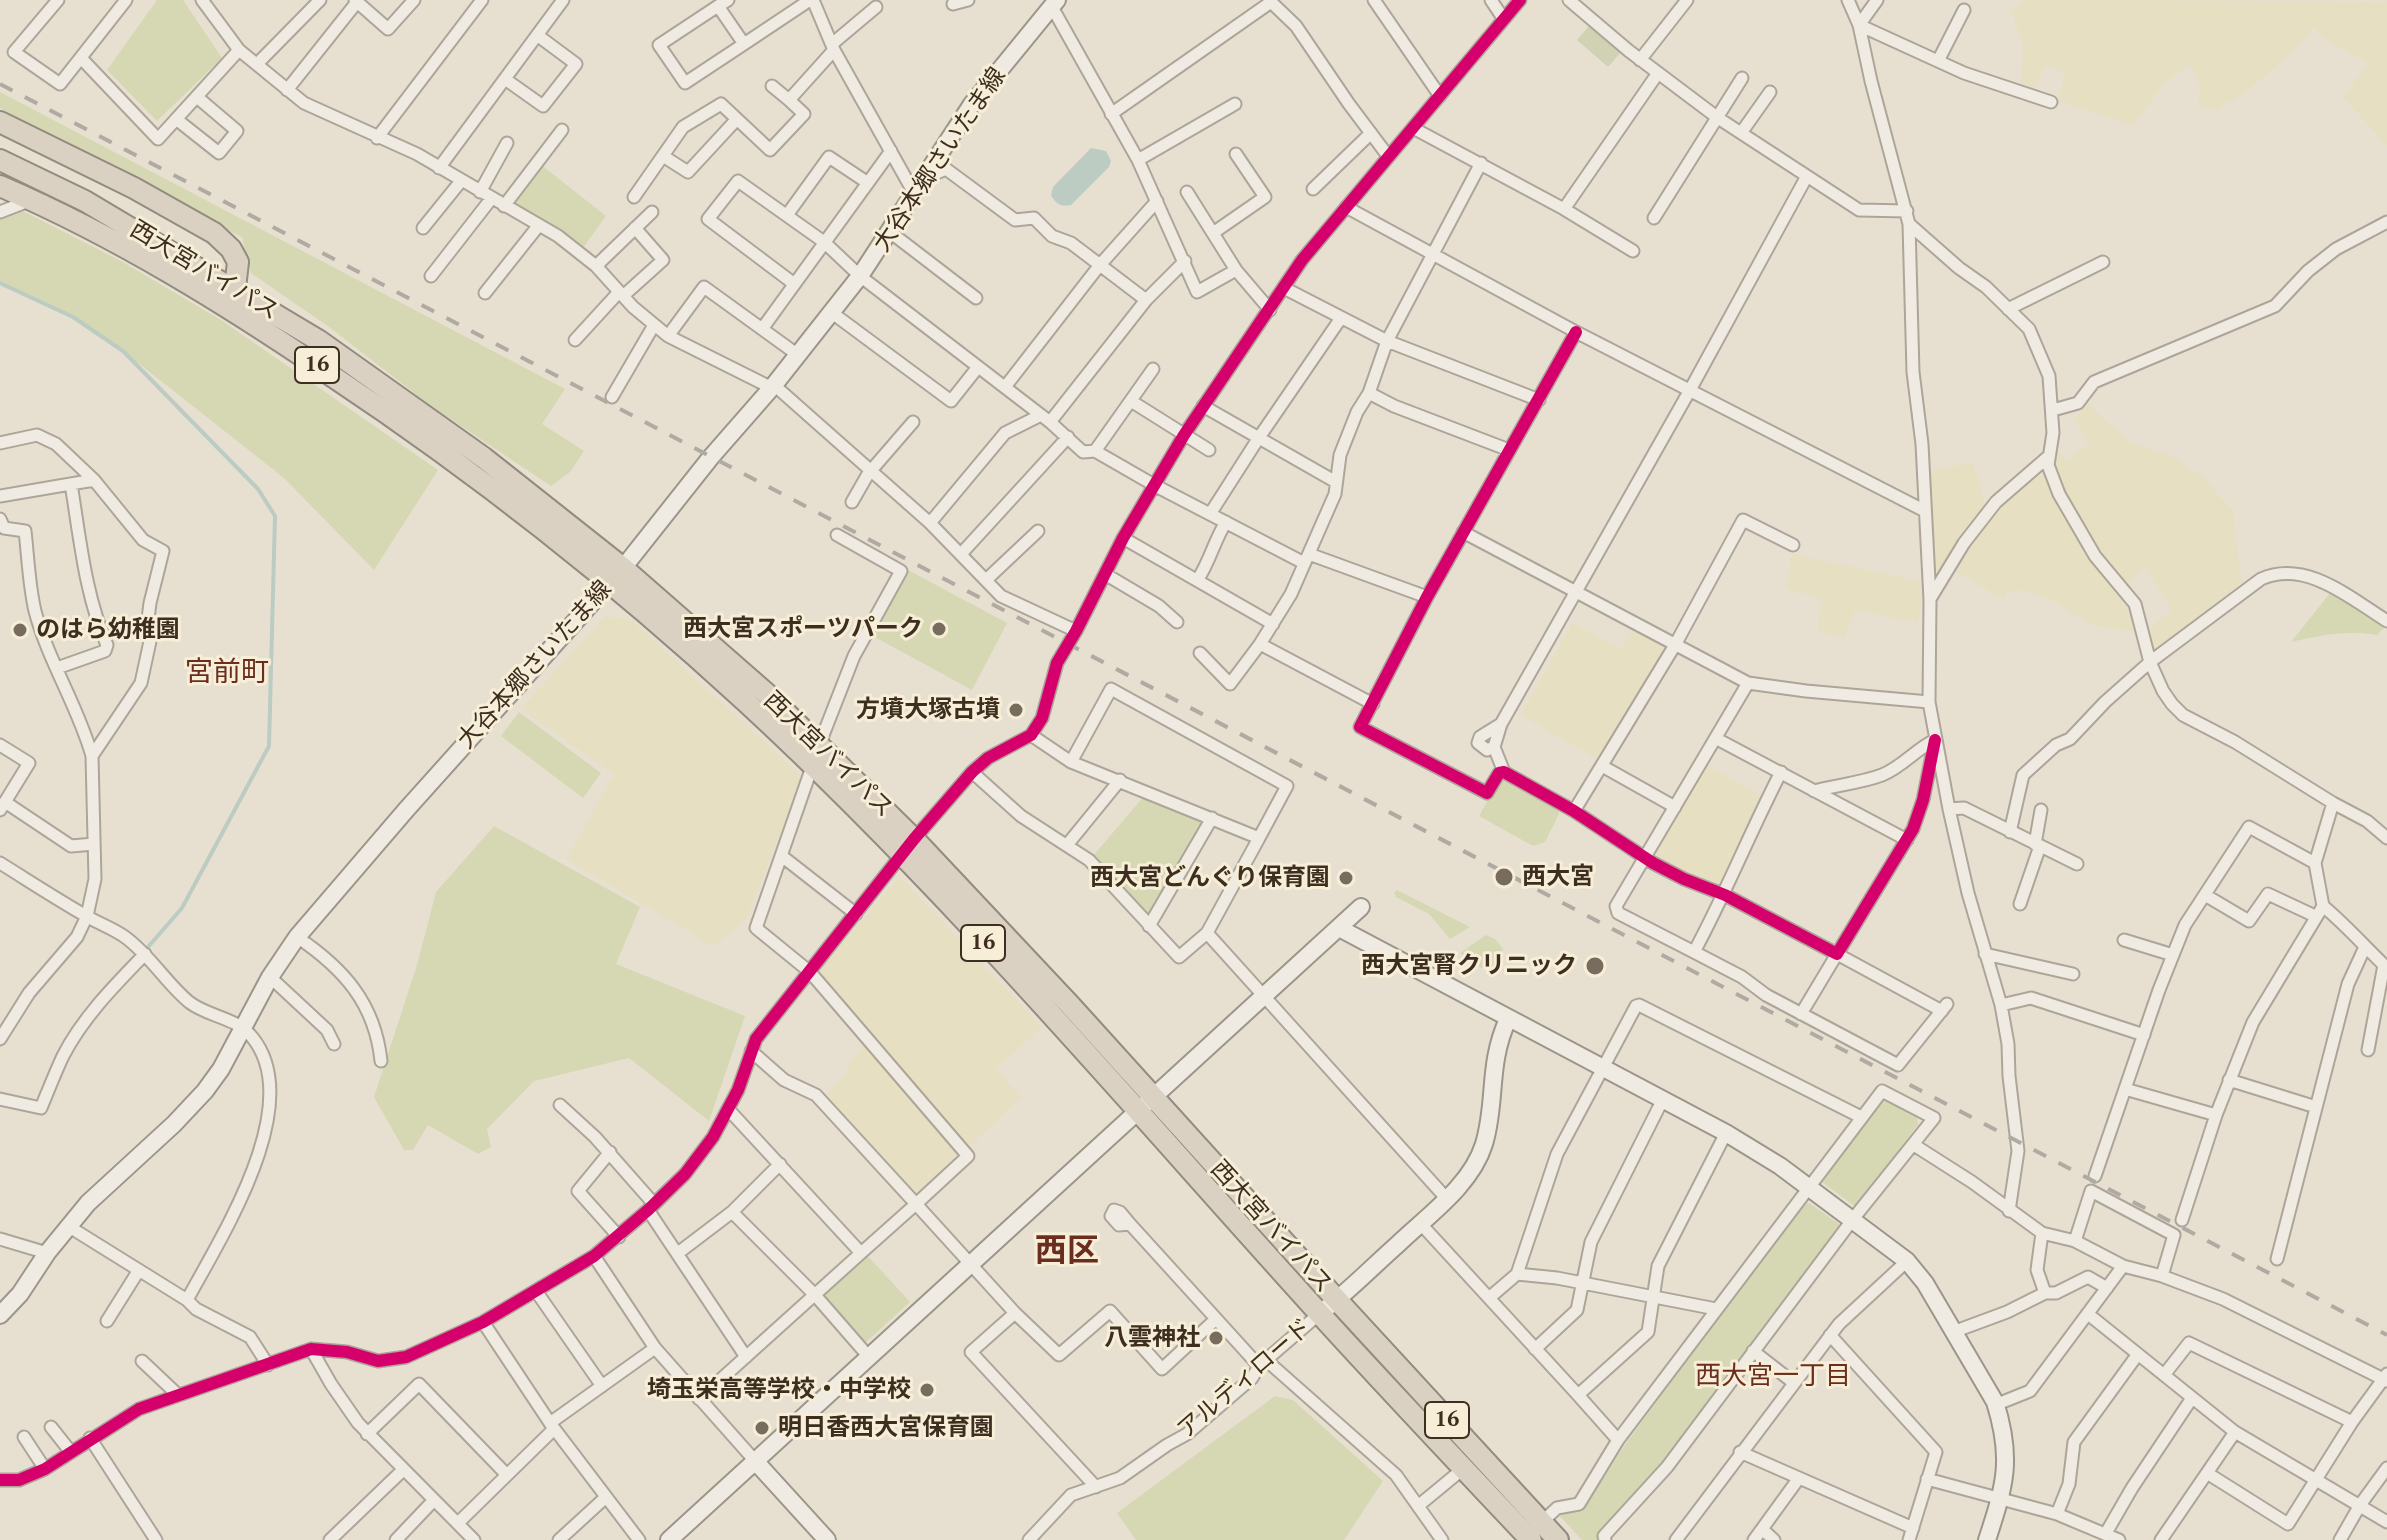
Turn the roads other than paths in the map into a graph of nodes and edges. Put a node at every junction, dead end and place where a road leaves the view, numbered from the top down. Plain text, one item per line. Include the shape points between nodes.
1 (58, 0) edge
2 (126, 0) edge
3 (202, 0) edge
4 (320, 0) edge
5 (414, 0) edge
6 (482, 0) edge
7 (563, 0) edge
8 (812, 0) edge
9 (968, 0) edge
10 (1374, 0) edge
11 (1491, 0) edge
12 (1520, 0) edge
13 (1569, 0) edge
14 (1687, 0) edge
15 (1848, 0) edge
16 (1877, 0) edge
17 (356, 1) edge
18 (1270, 1) edge
19 (723, 3) edge
20 (1054, 3) edge
21 (953, 4) dead end
22 (876, 7) dead end
23 (1964, 10) dead end
24 (1503, 18) junction
25 (1859, 25) junction
26 (537, 35) junction
27 (744, 44) junction
28 (833, 47) junction
29 (239, 50) junction
30 (81, 58) junction
31 (1640, 60) junction
32 (1938, 61) junction
33 (257, 64) junction
34 (1658, 73) junction
35 (1742, 78) dead end
36 (505, 79) junction
37 (772, 86) dead end
38 (287, 90) junction
39 (1770, 92) dead end
40 (1440, 96) junction
41 (197, 97) junction
42 (789, 100) junction
43 (2051, 102) dead end
44 (1235, 104) dead end
45 (1111, 114) junction
46 (1718, 118) junction
47 (176, 119) junction
48 (737, 119) junction
49 (0, 122) edge
50 (1413, 128) junction
51 (562, 130) dead end
52 (1371, 133) junction
53 (1741, 133) junction
54 (377, 138) junction
55 (507, 143) dead end
56 (891, 151) junction
57 (1236, 154) dead end
58 (663, 156) junction
59 (1388, 156) junction
60 (0, 160) edge
61 (1138, 160) junction
62 (1481, 163) junction
63 (439, 168) junction
64 (929, 170) junction
65 (1807, 176) junction
66 (461, 181) junction
67 (868, 183) junction
68 (0, 186) edge
69 (1313, 189) dead end
70 (480, 192) junction
71 (1187, 192) dead end
72 (914, 193) junction
73 (634, 197) dead end
74 (491, 199) junction
75 (31, 200) junction
76 (1157, 201) junction
77 (504, 206) junction
78 (1346, 207) junction
79 (1564, 209) junction
80 (1907, 211) junction
81 (0, 212) edge
82 (652, 212) dead end
83 (787, 215) junction
84 (1654, 218) dead end
85 (2387, 222) edge
86 (1909, 224) junction
87 (539, 225) junction
88 (423, 228) dead end
89 (635, 228) junction
90 (890, 232) junction
91 (214, 233) junction
92 (1213, 233) junction
93 (824, 242) junction
94 (1633, 251) dead end
95 (1432, 254) junction
96 (1185, 261) junction
97 (2103, 262) dead end
98 (596, 266) junction
99 (1099, 266) junction
100 (1236, 270) junction
101 (431, 276) dead end
102 (860, 276) junction
103 (215, 278) junction
104 (793, 283) junction
105 (235, 288) junction
106 (1284, 288) junction
107 (485, 293) dead end
108 (621, 294) junction
109 (976, 298) dead end
110 (1146, 300) junction
111 (2008, 309) junction
112 (1270, 310) junction
113 (831, 312) junction
114 (1341, 318) junction
115 (654, 325) junction
116 (762, 329) junction
117 (1576, 332) junction
118 (668, 336) junction
119 (575, 340) dead end
120 (1387, 341) junction
121 (798, 355) junction
122 (978, 367) junction
123 (1153, 369) dead end
124 (773, 387) junction
125 (1005, 387) junction
126 (1690, 390) junction
127 (1369, 393) junction
128 (612, 397) dead end
129 (1539, 400) junction
130 (1131, 401) junction
131 (1203, 406) junction
132 (2053, 410) junction
133 (1045, 419) junction
134 (913, 422) dead end
135 (1184, 435) junction
136 (1068, 437) junction
137 (1258, 439) junction
138 (0, 443) edge
139 (1209, 450) dead end
140 (1509, 450) junction
141 (1095, 451) junction
142 (2049, 456) junction
143 (871, 471) junction
144 (94, 480) junction
145 (1336, 482) junction
146 (71, 484) junction
147 (1154, 485) junction
148 (0, 496) edge
149 (852, 502) dead end
150 (1925, 511) junction
151 (1210, 514) junction
152 (0, 519) edge
153 (1226, 522) junction
154 (930, 523) junction
155 (1038, 531) dead end
156 (1463, 532) junction
157 (837, 535) dead end
158 (1123, 538) junction
159 (1793, 545) dead end
160 (961, 554) junction
161 (1306, 558) junction
162 (1105, 574) junction
163 (616, 575) junction
164 (1198, 579) junction
165 (986, 580) junction
166 (1575, 593) junction
167 (1427, 597) junction
168 (1930, 600) junction
169 (2387, 621) edge
170 (1177, 622) dead end
171 (1273, 624) junction
172 (1076, 631) junction
173 (1260, 644) junction
174 (1675, 645) junction
175 (1200, 653) dead end
176 (2150, 662) junction
177 (57, 668) junction
178 (1748, 683) junction
179 (1929, 702) junction
180 (1373, 704) junction
181 (1031, 735) junction
182 (1717, 739) junction
183 (1935, 740) junction
184 (819, 744) junction
185 (0, 745) edge
186 (92, 756) junction
187 (1071, 762) junction
188 (1602, 766) junction
189 (812, 767) junction
190 (972, 772) junction
191 (1504, 772) junction
192 (1781, 772) junction
193 (1120, 780) junction
194 (1814, 791) junction
195 (2333, 803) junction
196 (3, 806) edge
197 (1675, 807) junction
198 (1949, 809) junction
199 (2041, 810) dead end
200 (1574, 811) junction
201 (1212, 818) junction
202 (2010, 832) junction
203 (1259, 838) junction
204 (2387, 838) edge
205 (1907, 840) junction
206 (94, 844) junction
207 (1067, 845) junction
208 (2037, 845) junction
209 (908, 847) junction
210 (783, 857) junction
211 (1644, 858) junction
212 (0, 863) edge
213 (2315, 863) junction
214 (2077, 864) dead end
215 (1725, 895) junction
216 (2205, 895) junction
217 (2020, 904) dead end
218 (1361, 907) dead end
219 (2319, 911) junction
220 (856, 914) junction
221 (87, 916) junction
222 (1149, 926) junction
223 (1339, 928) junction
224 (1207, 933) junction
225 (297, 937) junction
226 (2124, 940) dead end
227 (2365, 947) junction
228 (1694, 952) junction
229 (145, 954) junction
230 (1837, 954) junction
231 (1985, 954) junction
232 (2173, 955) junction
233 (2385, 966) edge
234 (810, 972) junction
235 (2073, 974) dead end
236 (270, 977) junction
237 (1264, 998) junction
238 (2001, 1005) junction
239 (1801, 1014) junction
240 (1508, 1019) junction
241 (244, 1027) junction
242 (2144, 1035) junction
243 (0, 1039) edge
244 (334, 1044) dead end
245 (2368, 1050) dead end
246 (751, 1051) junction
247 (381, 1061) dead end
248 (1602, 1068) junction
249 (2229, 1080) junction
250 (2125, 1089) junction
251 (0, 1099) edge
252 (1663, 1099) junction
253 (1147, 1104) junction
254 (560, 1105) dead end
255 (2316, 1107) junction
256 (728, 1109) junction
257 (2216, 1115) junction
258 (1861, 1117) junction
259 (1726, 1133) junction
260 (1914, 1145) junction
261 (610, 1152) junction
262 (780, 1164) junction
263 (2095, 1176) dead end
264 (1808, 1187) junction
265 (1446, 1198) junction
266 (916, 1204) junction
267 (651, 1207) junction
268 (2009, 1211) junction
269 (732, 1212) junction
270 (1853, 1219) junction
271 (2182, 1220) dead end
272 (1420, 1223) junction
273 (1130, 1224) dead end
274 (68, 1226) junction
275 (2042, 1233) junction
276 (619, 1237) junction
277 (0, 1239) edge
278 (2075, 1241) junction
279 (47, 1253) junction
280 (678, 1253) junction
281 (861, 1253) junction
282 (594, 1256) junction
283 (2277, 1259) dead end
284 (1907, 1261) junction
285 (971, 1264) junction
286 (2123, 1266) junction
287 (139, 1270) junction
288 (1517, 1274) junction
289 (2162, 1276) junction
290 (1582, 1283) junction
291 (2107, 1288) junction
292 (536, 1291) junction
293 (2045, 1293) junction
294 (815, 1295) junction
295 (1489, 1298) junction
296 (1653, 1298) junction
297 (187, 1300) junction
298 (1337, 1300) junction
299 (1716, 1309) junction
300 (1015, 1313) junction
301 (1319, 1314) junction
302 (2088, 1314) junction
303 (0, 1315) edge
304 (1216, 1319) junction
305 (107, 1321) dead end
306 (483, 1322) junction
307 (1953, 1332) junction
308 (1830, 1335) junction
309 (655, 1348) junction
310 (311, 1349) junction
311 (1535, 1349) junction
312 (1753, 1351) junction
313 (2138, 1354) junction
314 (746, 1357) junction
315 (869, 1357) junction
316 (142, 1361) dead end
317 (1262, 1363) junction
318 (268, 1365) junction
319 (2164, 1375) junction
320 (2386, 1378) edge
321 (1794, 1383) junction
322 (602, 1386) junction
323 (178, 1395) junction
324 (1578, 1395) junction
325 (2192, 1398) junction
326 (699, 1399) junction
327 (1995, 1405) junction
328 (2352, 1422) junction
329 (552, 1426) junction
330 (51, 1427) dead end
331 (2235, 1432) junction
332 (367, 1434) junction
333 (24, 1437) dead end
334 (90, 1438) junction
335 (1618, 1440) junction
336 (70, 1451) junction
337 (1740, 1452) junction
338 (756, 1462) junction
339 (1464, 1468) junction
340 (2387, 1468) edge
341 (45, 1469) junction
342 (403, 1470) junction
343 (2207, 1473) junction
344 (507, 1475) junction
345 (1799, 1478) junction
346 (1927, 1479) junction
347 (2316, 1479) junction
348 (0, 1480) edge
349 (1096, 1487) junction
350 (606, 1497) junction
351 (2001, 1497) junction
352 (434, 1500) junction
353 (2360, 1505) junction
354 (1418, 1506) junction
355 (2057, 1514) junction
356 (2387, 1522) edge
357 (458, 1523) junction
358 (1913, 1528) junction
359 (1762, 1529) junction
360 (1537, 1531) edge
361 (2106, 1533) junction
362 (156, 1540) edge
363 (330, 1540) edge
364 (396, 1540) edge
365 (474, 1540) edge
366 (559, 1540) edge
367 (639, 1540) edge
368 (669, 1540) edge
369 (827, 1540) edge
370 (1029, 1540) edge
371 (1442, 1540) edge
372 (1558, 1540) edge
373 (1605, 1540) edge
374 (1676, 1540) edge
375 (1754, 1540) edge
376 (1774, 1540) edge
377 (1909, 1540) edge
378 (1987, 1540) edge
379 (2119, 1540) edge
380 (2161, 1540) edge
381 (2340, 1540) edge

1 - 30 street via 14,52 60,84
2 - 30 street
3 - 29 street
4 - 33 street
5 - 17 street via 388,29
6 - 54 street
7 - 26 street
8 - 27 street
8 - 28 street
9 - 21 street
10 - 40 street
11 - 24 street
12 - 24 street
13 - 31 street
14 - 31 street
15 - 25 street
16 - 25 street
17 - 38 street
18 - 45 street
18 - 52 street via 1296,26
19 - 27 street
19 - 27 street via 659,45 685,83
20 - 45 street
20 - 64 street, 大谷本郷さいたま線 via 972,104
22 - 28 street
23 - 32 street
24 - 40 street
25 - 32 street
25 - 80 street
26 - 36 street
26 - 36 street via 576,64 543,106
28 - 42 street
28 - 56 street
29 - 33 street
29 - 41 street
30 - 47 street via 158,139
31 - 34 street
32 - 43 street
33 - 38 street
34 - 46 street
34 - 79 street
35 - 46 street
36 - 63 street
37 - 42 street
38 - 54 street
39 - 53 street
40 - 50 street
41 - 47 street
41 - 47 street via 237,131 219,153
42 - 48 street via 804,114 770,150
44 - 61 street
45 - 61 street
46 - 53 street
46 - 84 street
48 - 58 street via 721,104 683,127
48 - 58 street via 688,172
49 - 91 highway
50 - 59 street
50 - 62 street
51 - 77 street
52 - 59 street
52 - 69 street
53 - 65 street
54 - 63 street
55 - 70 street
56 - 67 street
56 - 72 street
57 - 92 street via 1265,197
58 - 73 street
59 - 78 street
60 - 103 highway, 西大宮バイパス / 16 via 85,201
61 - 76 street
62 - 79 street
62 - 95 street
63 - 66 street
64 - 72 street, 大谷本郷さいたま線
64 - 99 street via 946,169 1015,220 1034,218
65 - 80 street via 1859,210
65 - 126 street
66 - 70 street
66 - 88 street
67 - 83 street via 829,157
67 - 93 street
68 - 75 highway, 西大宮バイパス / 16
70 - 74 street
71 - 92 street
72 - 90 street, 大谷本郷さいたま線
74 - 77 street
74 - 101 street
75 - 81 street
75 - 163 highway, 西大宮バイパス / 16 via 103,234 294,350
76 - 96 street
76 - 99 street
77 - 87 street
78 - 95 street
78 - 106 street
79 - 94 street
80 - 86 street
82 - 89 street
83 - 93 street
83 - 104 street via 738,181 708,219
85 - 132 street via 2336,249 2275,306 2094,382 2078,403
86 - 111 street
86 - 150 street via 1913,372
87 - 98 street
87 - 107 street
89 - 98 street
89 - 108 street via 663,260
90 - 102 street, 大谷本郷さいたま線
90 - 109 street
91 - 103 highway via 233,263
91 - 105 highway via 238,262
92 - 100 street
93 - 102 street
93 - 104 street
95 - 117 street
95 - 120 street
96 - 100 street via 1197,292
96 - 110 street
97 - 111 street
98 - 108 street
99 - 110 street
99 - 125 street
100 - 112 street
102 - 113 street, 大谷本郷さいたま線
102 - 122 street
103 - 105 highway, 西大宮バイパス / 16
104 - 116 street
105 - 163 highway, 西大宮バイパス / 16 via 484,458
106 - 112 street
106 - 114 street
108 - 115 street
108 - 119 street
110 - 133 street
111 - 132 street via 2029,329 2049,376
112 - 131 street
113 - 121 street, 大谷本郷さいたま線
113 - 122 street via 951,401
114 - 120 street
114 - 137 street
115 - 118 street
115 - 128 street
116 - 118 street via 704,287
116 - 121 street
117 - 126 street
117 - 129 street
118 - 124 street
120 - 127 street
120 - 129 street
121 - 124 street, 大谷本郷さいたま線
122 - 125 street
123 - 130 street
124 - 143 street
124 - 163 street, 大谷本郷さいたま線
125 - 133 street
126 - 150 street
126 - 166 street
127 - 140 street
127 - 145 street via 1340,455
129 - 140 street
130 - 135 street
130 - 141 street
131 - 135 street
131 - 137 street
132 - 142 street
133 - 136 street
133 - 154 street via 1005,433
134 - 143 street
135 - 139 street
135 - 147 street
136 - 141 street via 1083,452
136 - 160 street
137 - 145 street
137 - 151 street
138 - 144 street via 37,435 56,444
140 - 156 street
141 - 147 street
142 - 168 street via 1996,502
142 - 176 street via 2059,494 2078,527 2135,604
143 - 149 street
143 - 154 street
144 - 146 street
144 - 186 street via 143,540 163,551 150,603 147,627 152,632 141,683
145 - 161 street
146 - 148 street
146 - 177 street via 87,580 107,645 105,651
147 - 151 street
147 - 158 street
150 - 168 street
151 - 153 street
152 - 177 street via 4,528 25,531 35,611
153 - 161 street
153 - 164 street
154 - 160 street
155 - 165 street
156 - 166 street
156 - 167 street
157 - 184 street via 901,571 854,656
158 - 162 street
158 - 164 street
159 - 174 street via 1743,520
160 - 165 street
161 - 167 street
161 - 171 street
162 - 170 street
162 - 172 street
163 - 184 highway, 西大宮バイパス / 16 via 767,694
163 - 189 highway, 西大宮バイパス / 16
163 - 225 street, 大谷本郷さいたま線
164 - 171 street
165 - 172 street via 1001,596
166 - 174 street
166 - 191 street via 1501,724 1494,747
167 - 180 street
168 - 179 street
169 - 176 street via 2307,575 2272,574
171 - 173 street
172 - 181 street via 1057,663 1042,718
173 - 175 street via 1230,684
173 - 180 street
174 - 178 street
174 - 188 street
176 - 195 street via 2163,691 2183,715
176 - 202 street via 2070,739 2023,775
177 - 186 street
178 - 179 street
178 - 182 street
179 - 183 street
180 - 191 street via 1360,727 1373,734 1487,793
181 - 187 street
181 - 190 street
182 - 192 street
182 - 197 street
183 - 194 street via 1883,775
183 - 198 street
183 - 205 street via 1923,800
184 - 189 street
184 - 209 highway, 西大宮バイパス / 16
185 - 196 street via 29,763
186 - 206 street
187 - 193 street
187 - 203 street via 1111,689 1287,786
188 - 197 street
188 - 200 street
189 - 209 highway, 西大宮バイパス / 16
189 - 210 street
190 - 207 street via 1021,816
190 - 209 street
191 - 200 street
192 - 194 street
192 - 215 street
193 - 201 street
193 - 207 street
194 - 205 street
195 - 204 street
195 - 213 street
196 - 206 street via 71,846
197 - 211 street
198 - 202 street via 1964,808
198 - 231 street
199 - 208 street
200 - 211 street
201 - 203 street
201 - 222 street
202 - 208 street
203 - 224 street
205 - 230 street
206 - 221 street via 93,896
207 - 222 street via 1089,860
208 - 214 street
208 - 217 street
209 - 220 street
209 - 253 highway, 西大宮バイパス / 16
210 - 220 street
210 - 234 street via 756,928
211 - 215 street
211 - 228 street via 1616,906 1618,913
212 - 221 street
213 - 216 street via 2249,827
213 - 219 street
215 - 228 street
215 - 230 street
216 - 219 street via 2249,921 2268,894
216 - 232 street
218 - 223 street
219 - 227 street via 2347,925
219 - 249 street via 2253,1022
220 - 234 street
221 - 229 street
221 - 243 street
222 - 224 street via 1179,957
223 - 237 street
223 - 240 street
224 - 237 street
225 - 236 street, 大谷本郷さいたま線
225 - 247 street via 347,978 379,1039
226 - 232 street
227 - 233 street
227 - 255 street via 2348,984
228 - 239 street
229 - 241 street via 190,1003
229 - 251 street via 83,1024 63,1055 41,1108
230 - 239 street
230 - 239 street via 1944,1008 1898,1065
231 - 235 street
231 - 238 street
232 - 242 street
233 - 245 street
234 - 246 street
234 - 266 street via 968,1156
236 - 241 street, 大谷本郷さいたま線
236 - 244 street via 327,1030
237 - 253 street
237 - 265 street
238 - 242 street via 2031,998
238 - 268 street via 2018,1151
240 - 248 street
240 - 265 street, アルディロード via 1494,1056 1483,1147 1470,1172
241 - 274 street, 大谷本郷さいたま線 via 221,1069 190,1108
241 - 297 street via 266,1063 266,1124 247,1191
242 - 250 street
246 - 256 street
246 - 266 street via 784,1080 816,1095
248 - 252 street
248 - 258 street via 1639,1005
248 - 288 street via 1557,1154
249 - 255 street
249 - 257 street
250 - 257 street
250 - 263 street
252 - 259 street
252 - 290 street via 1591,1242
253 - 285 street
253 - 298 highway, 西大宮バイパス / 16
253 - 301 highway, 西大宮バイパス / 16
254 - 261 street
255 - 283 street
256 - 262 street
256 - 267 street via 697,1159
257 - 271 street
258 - 260 street via 1882,1091 1934,1118
258 - 264 street
259 - 264 street
259 - 296 street via 1658,1266
260 - 268 street
260 - 270 street
261 - 267 street
261 - 276 street via 578,1191
262 - 269 street
262 - 281 street
264 - 270 street
264 - 299 street
265 - 272 street, アルディロード
266 - 281 street
266 - 285 street
267 - 276 street
267 - 280 street
268 - 275 street
269 - 280 street
269 - 294 street
270 - 284 street
270 - 312 street
272 - 295 street
272 - 298 street, アルディロード
273 - 304 street
274 - 279 street, 大谷本郷さいたま線
274 - 287 street
275 - 278 street
275 - 293 street via 2037,1270
276 - 282 street
277 - 279 street
278 - 286 street
278 - 289 street via 2091,1191 2174,1235
279 - 303 street, 大谷本郷さいたま線
280 - 314 street
281 - 294 street
282 - 292 street
282 - 309 street
284 - 307 street
284 - 308 street
285 - 300 street
285 - 315 street
286 - 289 street
286 - 291 street
287 - 297 street
287 - 305 street
288 - 290 street
288 - 295 street
289 - 320 street via 2223,1299
290 - 296 street
290 - 311 street via 1577,1310
291 - 293 street via 2088,1277
291 - 302 street
292 - 306 street
292 - 322 street
293 - 307 street
294 - 314 street
294 - 315 street
295 - 311 street
296 - 299 street
296 - 324 street via 1648,1332
297 - 318 street via 250,1337
298 - 301 street, アルディロード
298 - 360 highway, 西大宮バイパス / 16
299 - 335 street
300 - 304 street via 1059,1355 1110,1311 1162,1369
300 - 349 street via 971,1352
301 - 317 street, アルディロード
301 - 339 highway, 西大宮バイパス / 16
302 - 313 street
302 - 327 street via 2030,1391
304 - 317 street
306 - 310 street via 406,1357 378,1361
306 - 329 street
307 - 327 street
308 - 321 street
308 - 346 street via 1936,1452
309 - 322 street
309 - 326 street
310 - 318 street
310 - 332 street
311 - 324 street
312 - 321 street
312 - 373 street
313 - 319 street
313 - 355 street via 2074,1442 2069,1484
314 - 326 street
315 - 338 street
316 - 323 street
317 - 349 street, アルディロード via 1252,1378 1187,1434 1120,1478
317 - 354 street via 1396,1475
318 - 323 street
319 - 325 street
319 - 328 street via 2189,1343
320 - 328 street
321 - 337 street
322 - 329 street
323 - 334 street via 139,1409
324 - 335 street
325 - 331 street
325 - 361 street
326 - 338 street
327 - 351 street via 2006,1442
328 - 347 street
329 - 344 street
329 - 350 street
330 - 336 street
331 - 343 street
331 - 347 street
332 - 342 street
332 - 344 street via 419,1384
333 - 341 street
334 - 336 street
334 - 362 street
335 - 360 street via 1579,1504 1557,1508
336 - 341 street
337 - 345 street
337 - 374 street
338 - 368 street
338 - 369 street
339 - 354 street
339 - 360 highway, 西大宮バイパス / 16
340 - 353 street
341 - 348 street via 19,1480
342 - 352 street
342 - 363 street
343 - 347 street via 2288,1524
343 - 380 street
344 - 357 street
345 - 358 street
345 - 359 street
346 - 351 street
346 - 358 street
347 - 353 street
349 - 370 street, アルディロード via 1071,1495
350 - 366 street
350 - 367 street
351 - 355 street
351 - 378 street
352 - 357 street
352 - 364 street
353 - 356 street
353 - 381 street
354 - 371 street
355 - 361 street
357 - 365 street
358 - 377 street
359 - 375 street
359 - 376 street
360 - 372 highway, 西大宮バイパス / 16
361 - 379 street

